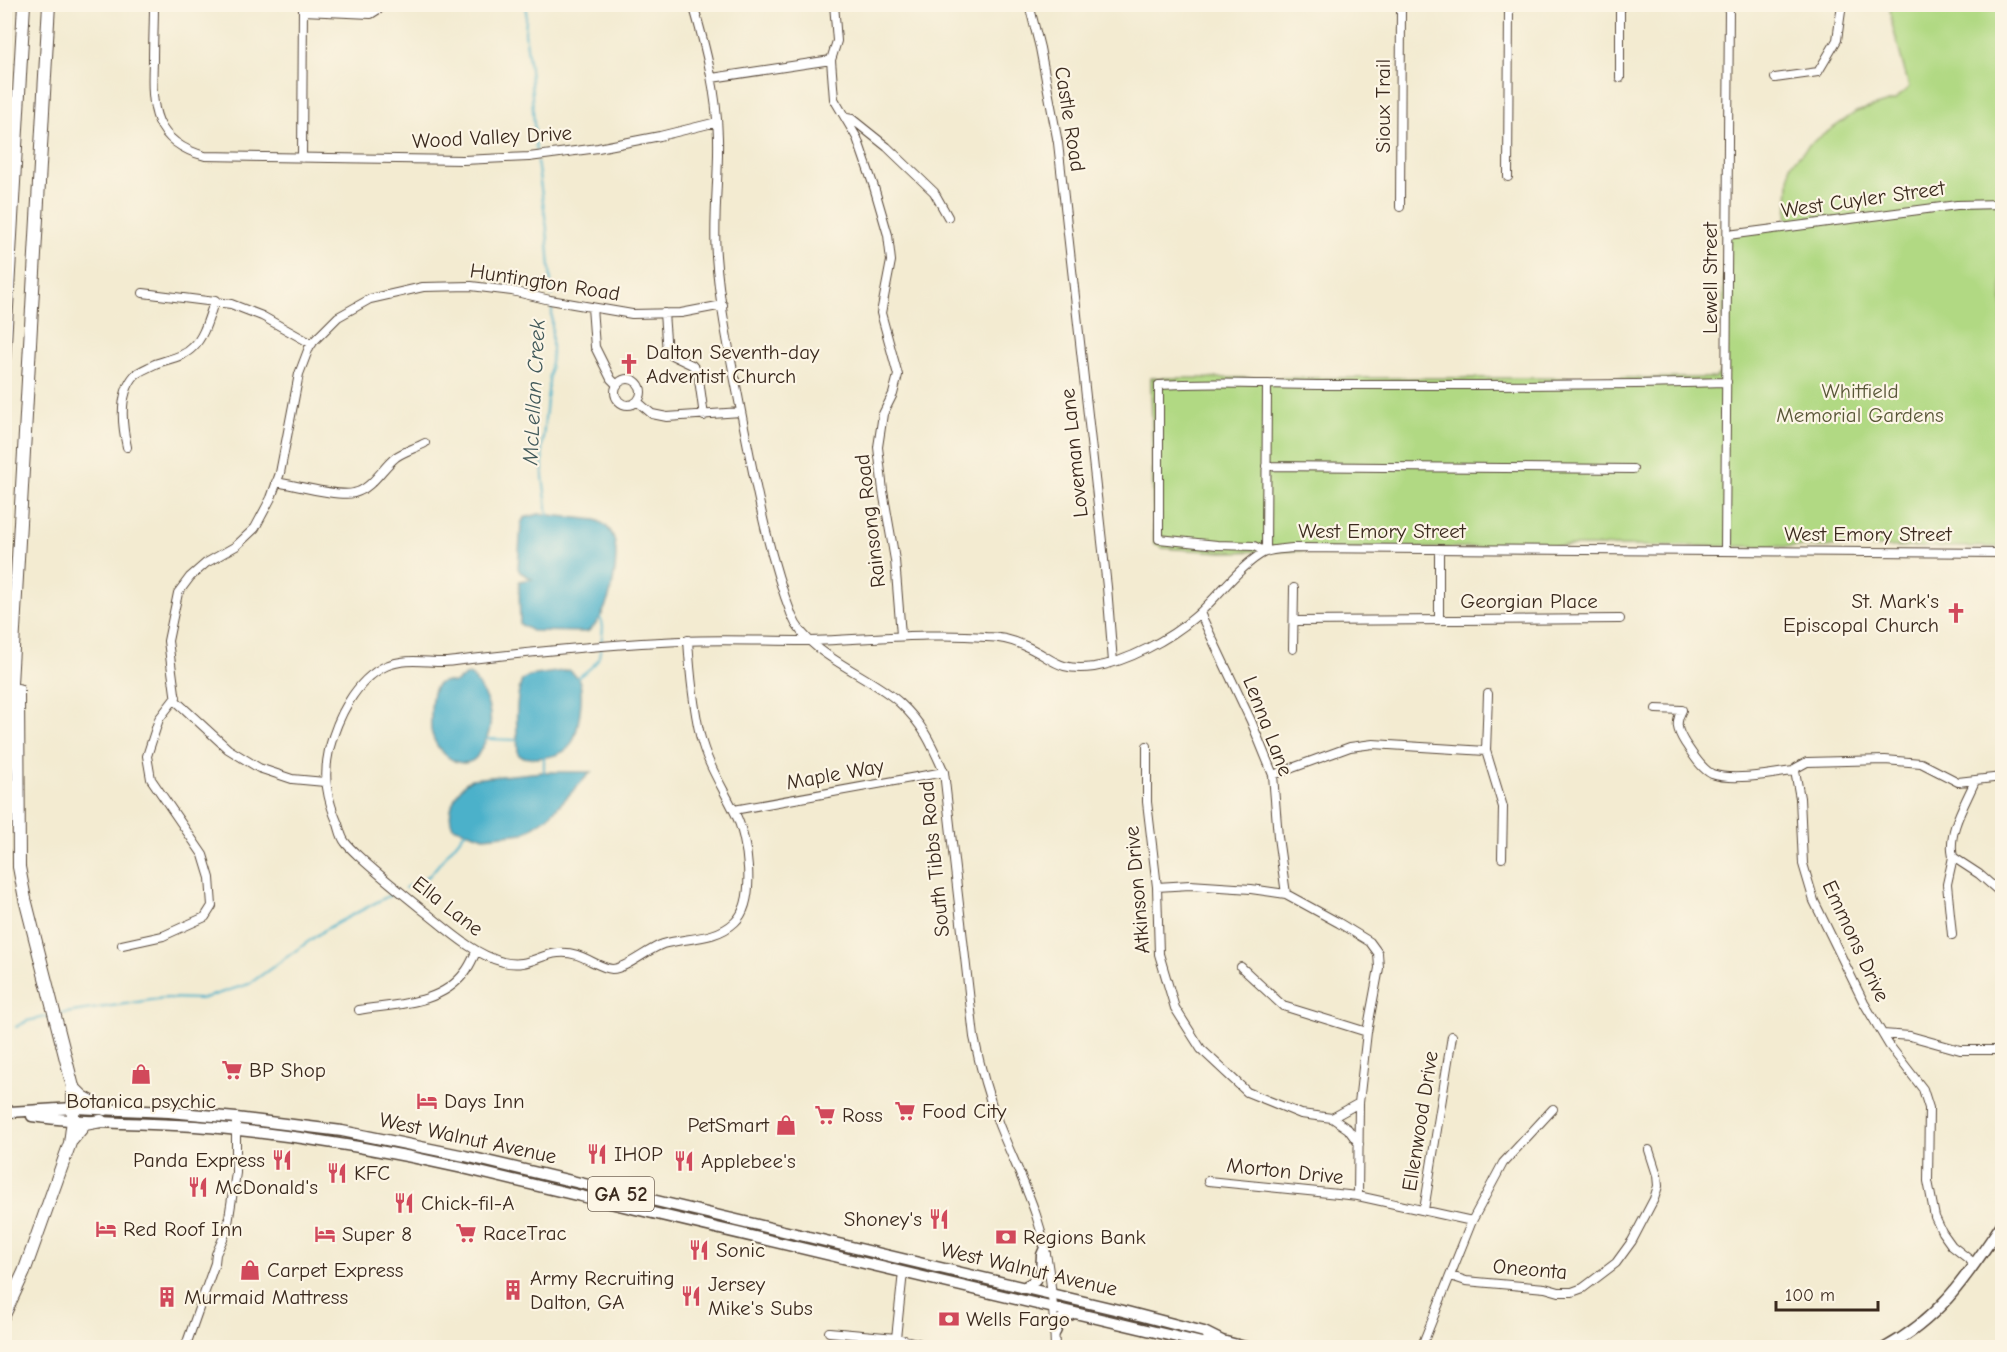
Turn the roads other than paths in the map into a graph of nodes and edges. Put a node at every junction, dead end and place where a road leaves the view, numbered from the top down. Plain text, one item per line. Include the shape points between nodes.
1 (24, 4) edge
2 (49, 4) edge
3 (154, 4) edge
4 (693, 4) edge
5 (834, 4) edge
6 (1029, 4) edge
7 (1401, 4) edge
8 (1509, 4) edge
9 (1620, 4) edge
10 (1729, 4) edge
11 (1842, 4) edge
12 (382, 7) dead end
13 (303, 8) edge
14 (831, 60) junction
15 (712, 78) junction
16 (1620, 78) dead end
17 (1775, 78) dead end
18 (847, 118) junction
19 (717, 122) junction
20 (302, 158) junction
21 (1508, 177) dead end
22 (2002, 204) edge
23 (1400, 207) dead end
24 (948, 216) dead end
25 (1728, 235) junction
26 (1069, 241) joint
27 (143, 292) dead end
28 (214, 300) junction
29 (723, 305) junction
30 (592, 307) junction
31 (664, 313) junction
32 (312, 344) junction
33 (4, 361) edge
34 (1727, 382) junction
35 (617, 385) junction
36 (1268, 386) junction
37 (638, 402) junction
38 (741, 412) junction
39 (704, 416) junction
40 (425, 443) dead end
41 (127, 447) dead end
42 (1266, 466) junction
43 (1633, 469) dead end
44 (276, 482) junction
45 (1439, 549) junction
46 (1725, 551) junction
47 (1266, 552) junction
48 (2002, 553) edge
49 (1294, 588) dead end
50 (1200, 613) junction
51 (1439, 619) junction
52 (1620, 619) dead end
53 (1294, 621) junction
54 (14, 624) junction
55 (901, 635) junction
56 (688, 640) junction
57 (808, 641) junction
58 (1293, 649) dead end
59 (1113, 662) junction
60 (1488, 694) dead end
61 (176, 697) junction
62 (1656, 709) dead end
63 (1147, 746) dead end
64 (1486, 751) junction
65 (1795, 771) junction
66 (944, 772) junction
67 (1273, 775) junction
68 (2002, 777) edge
69 (325, 782) junction
70 (1975, 782) junction
71 (4, 809) edge
72 (734, 810) junction
73 (1953, 857) junction
74 (1502, 858) dead end
75 (1157, 887) junction
76 (1286, 894) junction
77 (2002, 894) edge
78 (1952, 935) dead end
79 (122, 945) dead end
80 (476, 952) junction
81 (1241, 967) dead end
82 (359, 1010) dead end
83 (1367, 1032) junction
84 (1883, 1034) junction
85 (1452, 1036) dead end
86 (2002, 1050) edge
87 (73, 1087) junction
88 (1359, 1103) junction
89 (1553, 1108) dead end
90 (7, 1112) edge
91 (73, 1114) junction
92 (103, 1115) junction
93 (236, 1118) junction
94 (1332, 1118) junction
95 (235, 1131) junction
96 (70, 1143) junction
97 (1359, 1143) junction
98 (436, 1149) junction
99 (1649, 1150) dead end
100 (435, 1162) junction
101 (1208, 1181) dead end
102 (1358, 1196) junction
103 (1424, 1210) junction
104 (1472, 1221) junction
105 (2002, 1224) edge
106 (1045, 1248) junction
107 (1975, 1264) junction
108 (903, 1272) junction
109 (1451, 1276) junction
110 (1023, 1288) junction
111 (1051, 1295) junction
112 (1052, 1307) junction
113 (1076, 1313) junction
114 (4, 1315) edge
115 (829, 1332) dead end
116 (1055, 1332) junction
117 (896, 1338) junction
118 (1222, 1341) junction
119 (184, 1347) edge
120 (939, 1347) edge
121 (1055, 1347) edge
122 (1249, 1347) edge
123 (1421, 1347) edge
124 (1885, 1347) edge

1 - 33 highway
2 - 54 highway
3 - 20 street, Wood Valley Drive via 153,108 174,140 190,152 206,156
4 - 15 street, South Tibbs Road
5 - 14 street, Rainsong Road via 837,41
6 - 26 street, Castle Road via 1058,143
7 - 23 street, Sioux Trail
8 - 21 street
9 - 16 street
10 - 25 street, Lewell Street
11 - 17 street via 1837,40 1818,72
12 - 13 street via 371,14
13 - 20 street
14 - 15 street
14 - 18 street, Rainsong Road via 834,99
15 - 19 street, South Tibbs Road
18 - 24 street via 888,147 934,192
18 - 55 street, Rainsong Road via 871,177 888,234 891,261 882,313 898,375 883,414 878,447 895,560
19 - 20 street, Wood Valley Drive via 598,148 529,157
19 - 29 street, South Tibbs Road via 714,233
22 - 25 street, West Cuyler Street via 1957,205
25 - 34 street, Lewell Street
26 - 59 street, Loveman Lane
27 - 28 street
28 - 32 street via 262,316
28 - 41 street via 194,347 135,375 123,405
29 - 31 street, Huntington Road
29 - 38 street, South Tibbs Road
30 - 31 street, Huntington Road via 632,314
30 - 32 street, Huntington Road via 471,286 423,287 370,299 338,316
30 - 35 street via 595,347 610,379
31 - 39 street via 667,352 698,372
32 - 44 street, Huntington Road via 299,374
34 - 36 street
34 - 46 street, Lewell Street
35 - 37 street via 615,393 621,404 630,406
35 - 37 street via 628,379 636,382 641,394
36 - 42 street
36 - 47 street via 1159,385 1159,539 1254,546
37 - 39 street via 652,414
38 - 39 street
38 - 57 street, South Tibbs Road via 779,579 793,619
40 - 44 street via 398,456 355,493
42 - 43 street
42 - 47 street
44 - 61 street, Huntington Road via 255,528 236,546 190,576 178,594 168,641
45 - 46 street, West Emory Street
45 - 47 street, West Emory Street via 1293,548
45 - 51 street, Georgian Place
46 - 48 street, West Emory Street
47 - 50 street
49 - 53 street
50 - 59 street via 1171,638
50 - 67 street, Lenna Lane
51 - 52 street, Georgian Place
51 - 53 street, Georgian Place
53 - 58 street
54 - 71 highway
54 - 87 highway via 18,671 19,867
55 - 57 street
55 - 59 street via 990,637 1022,645 1057,665 1071,668
56 - 57 street, Ella Lane
56 - 69 street, Ella Lane via 392,664 374,673 349,701 334,734
56 - 72 street, Ella Lane via 700,735 710,768
57 - 66 street, South Tibbs Road via 900,703 927,735
60 - 64 street
61 - 69 street via 228,749 259,768 292,779
61 - 79 street via 159,719 147,756 151,779 203,855 212,906 206,917 163,936
62 - 65 street via 1682,710 1676,720 1678,732 1711,773 1728,777
63 - 75 street, Atkinson Drive via 1147,801
64 - 67 street via 1373,744 1350,747
64 - 74 street via 1503,807
65 - 70 street via 1807,762 1885,760 1921,763 1958,782
65 - 84 street, Emmons Drive via 1803,864 1811,892
66 - 72 street, Maple Way
66 - 106 street, South Tibbs Road via 964,961 981,1071
67 - 76 street, Lenna Lane
68 - 70 street
69 - 80 street, Ella Lane via 345,843
70 - 73 street via 1950,845
72 - 80 street, Ella Lane via 744,837 748,872 747,897 742,913 732,925 713,935 652,948 618,969 566,953 518,965
73 - 77 street
73 - 78 street via 1947,884
75 - 76 street via 1190,885
75 - 94 street, Atkinson Drive via 1159,954 1175,1008 1201,1049 1247,1092 1301,1114
76 - 83 street via 1374,946 1380,960
80 - 82 street via 465,973 442,993 409,1004
81 - 83 street via 1283,1006
83 - 88 street
84 - 86 street via 1910,1036 1960,1050
84 - 107 street, Emmons Drive via 1923,1089 1929,1108 1928,1180 1938,1225 1952,1246
85 - 103 street, Ellenwood Drive
87 - 91 highway
87 - 92 highway
88 - 94 street
88 - 97 street
89 - 104 street via 1503,1163
90 - 91 main road, West Walnut Avenue / GA 52
91 - 92 main road, West Walnut Avenue / GA 52
91 - 96 highway
92 - 93 main road, West Walnut Avenue / GA 52 via 169,1112
92 - 95 main road, West Walnut Avenue / GA 52
92 - 96 highway via 81,1127
93 - 95 street
93 - 98 main road, West Walnut Avenue / GA 52 via 342,1131
94 - 97 street
95 - 100 main road, West Walnut Avenue / GA 52 via 312,1139
95 - 119 street via 236,1173 227,1230
96 - 114 highway via 24,1272
97 - 102 street
98 - 100 street
98 - 110 main road, West Walnut Avenue / GA 52
99 - 109 street, Oneonta via 1657,1175 1654,1199 1616,1263 1583,1288 1559,1292
100 - 108 main road, West Walnut Avenue / GA 52
101 - 102 street, Morton Drive
102 - 103 street, Morton Drive
103 - 104 street, Morton Drive
104 - 109 street
105 - 107 main road
106 - 110 main road via 1041,1274
106 - 111 street, South Tibbs Road
107 - 124 main road via 1933,1314
108 - 112 main road, West Walnut Avenue / GA 52
108 - 117 street
109 - 123 street
110 - 111 main road, West Walnut Avenue / GA 52
111 - 112 street, South Tibbs Road
111 - 118 main road, West Walnut Avenue / GA 52 via 1204,1332
112 - 113 main road, West Walnut Avenue / GA 52
112 - 116 street, South Tibbs Road
113 - 116 main road via 1060,1320
113 - 118 main road, West Walnut Avenue / GA 52 via 1202,1343
115 - 117 street
116 - 121 street, South Tibbs Road
117 - 120 street
118 - 122 main road, West Walnut Avenue / GA 52

